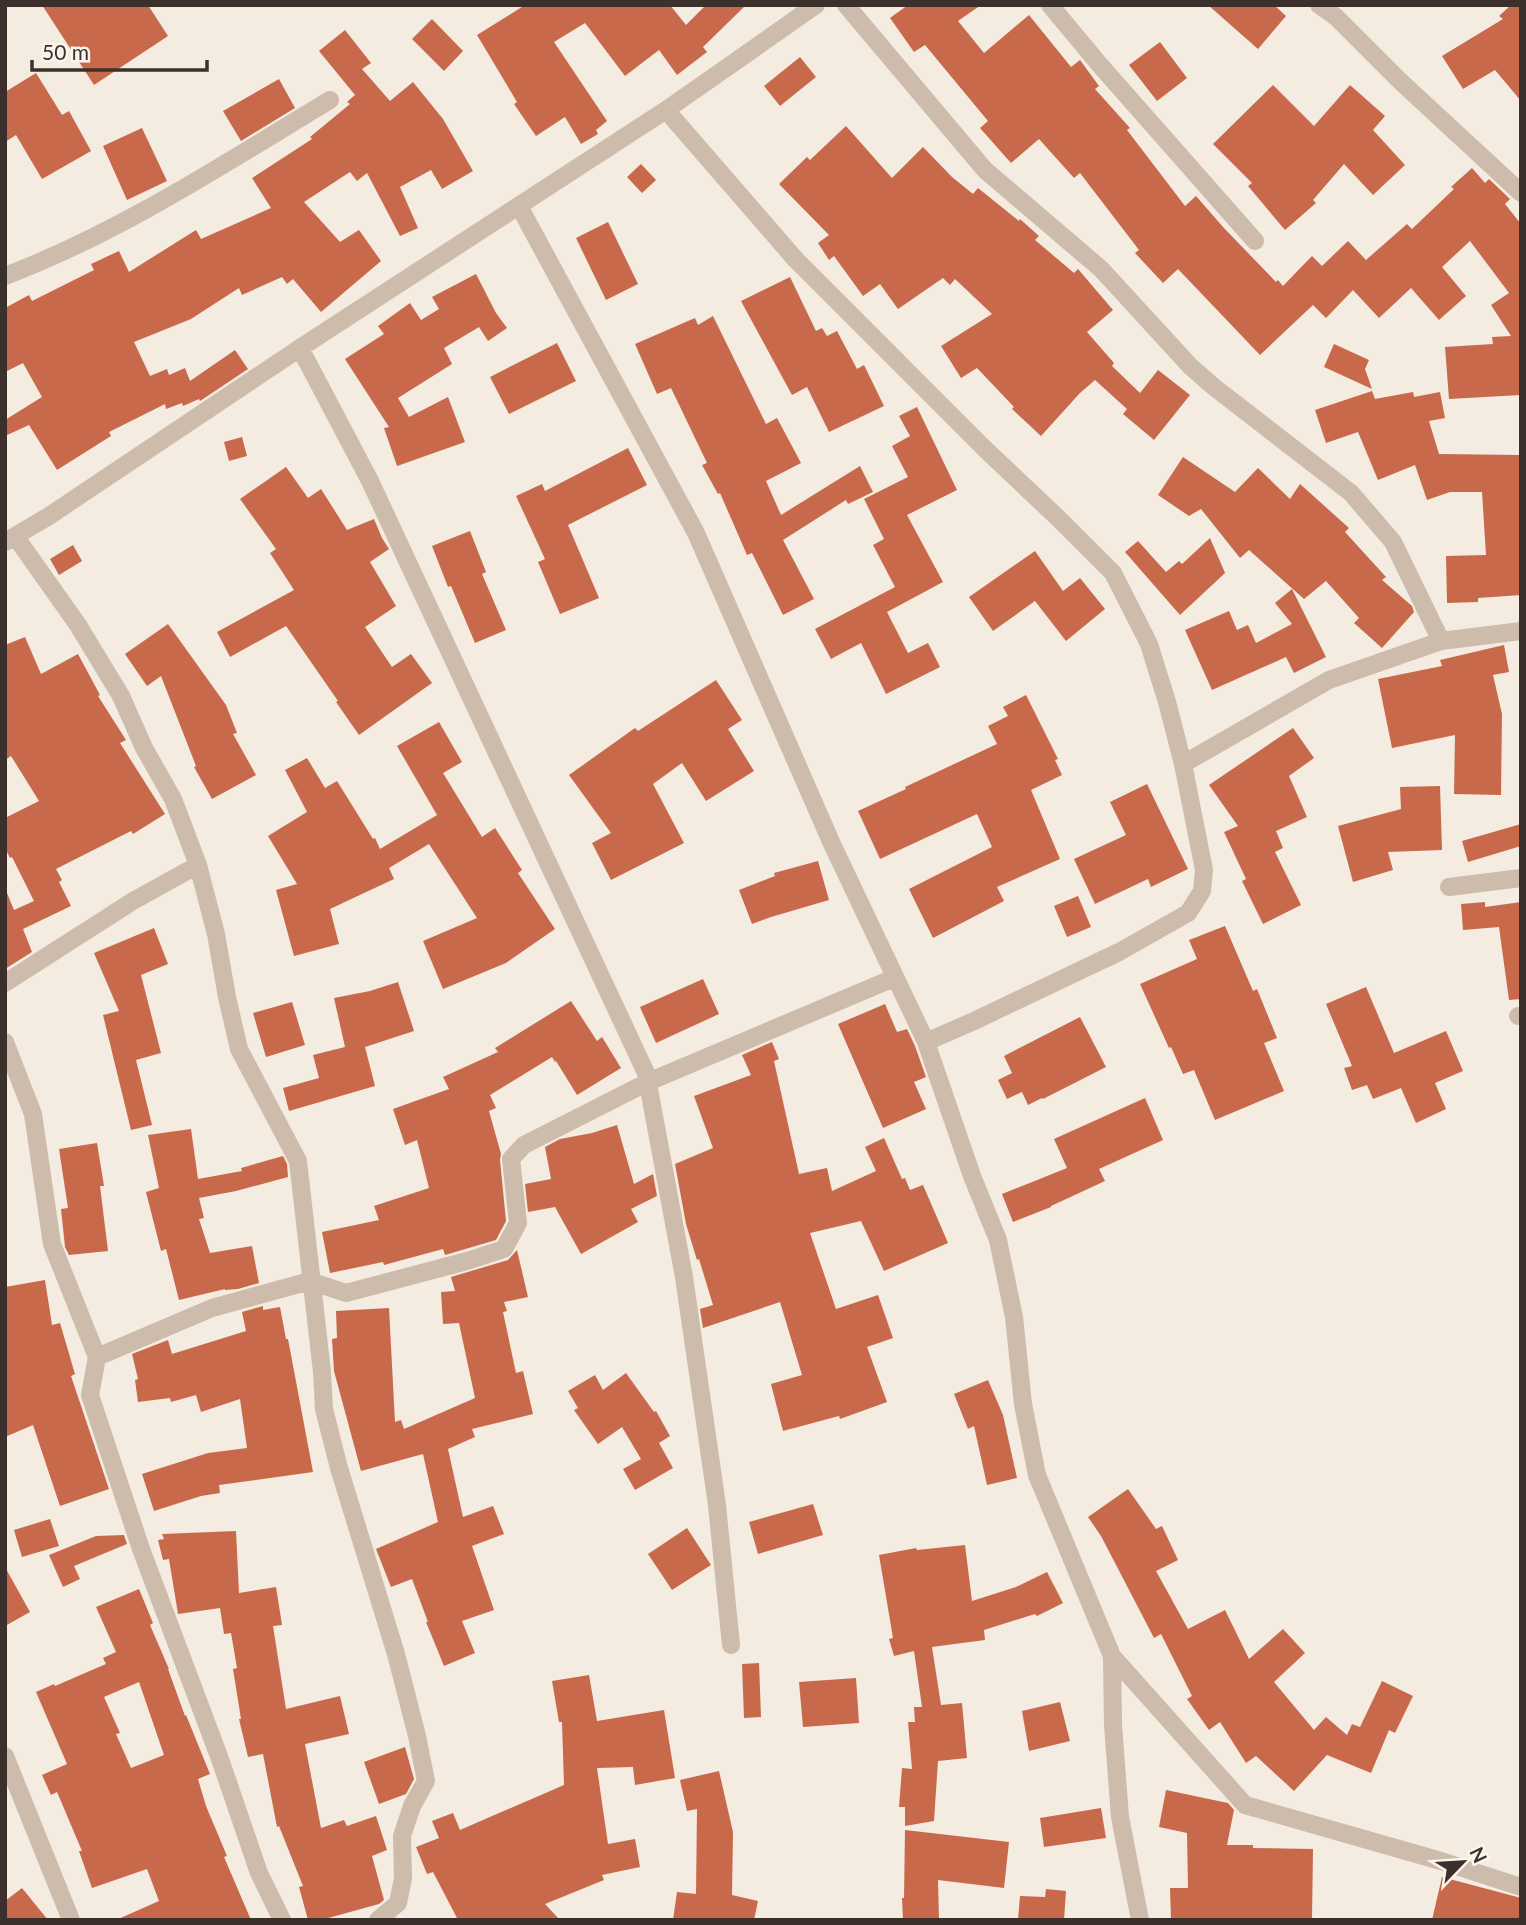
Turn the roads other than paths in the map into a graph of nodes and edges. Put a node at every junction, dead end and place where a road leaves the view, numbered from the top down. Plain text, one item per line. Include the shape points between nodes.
1 (816, 5) edge
2 (846, 5) edge
3 (1050, 5) edge
4 (1320, 5) edge
5 (330, 100) dead end
6 (666, 110) junction
7 (1521, 193) edge
8 (519, 206) junction
9 (1255, 241) dead end
10 (5, 275) edge
11 (300, 348) junction
12 (10, 539) edge
13 (1521, 631) edge
14 (1441, 641) junction
15 (1183, 764) junction
16 (198, 865) junction
17 (1521, 878) edge
18 (1448, 887) dead end
19 (894, 978) junction
20 (5, 983) edge
21 (5, 1042) edge
22 (926, 1042) junction
23 (648, 1082) junction
24 (310, 1281) junction
25 (97, 1357) junction
26 (731, 1645) dead end
27 (1112, 1656) junction
28 (5, 1756) edge
29 (1521, 1887) edge
30 (71, 1920) edge
31 (282, 1920) edge
32 (378, 1920) edge
33 (1140, 1920) edge

1 - 6 street
2 - 14 street via 985,170 1101,269 1190,366 1351,493 1393,542
3 - 9 street
4 - 7 street
5 - 10 street via 165,200 49,259
6 - 8 street
6 - 15 street via 796,260 1113,573 1149,644
8 - 11 street
8 - 19 street via 696,533
11 - 12 street
11 - 23 street via 370,481
12 - 16 street via 78,625 121,696 173,799
13 - 14 street
14 - 15 street via 1329,680
15 - 22 street via 1204,870 1202,891 1188,913 1119,952
16 - 20 street
16 - 24 street via 239,1049 298,1161
17 - 18 street
19 - 22 street
19 - 23 street
21 - 25 street via 33,1114 52,1244
22 - 27 street via 971,1176 998,1240 1037,1475
23 - 24 street via 524,1145 511,1159 519,1223 504,1249 346,1293
23 - 26 street via 684,1277 717,1505
24 - 25 street via 212,1308
24 - 32 street via 324,1409 396,1654 426,1781 402,1836 403,1878 398,1903
25 - 31 street via 90,1395 259,1873
27 - 29 street via 1245,1805
27 - 33 street via 1120,1817
28 - 30 street

